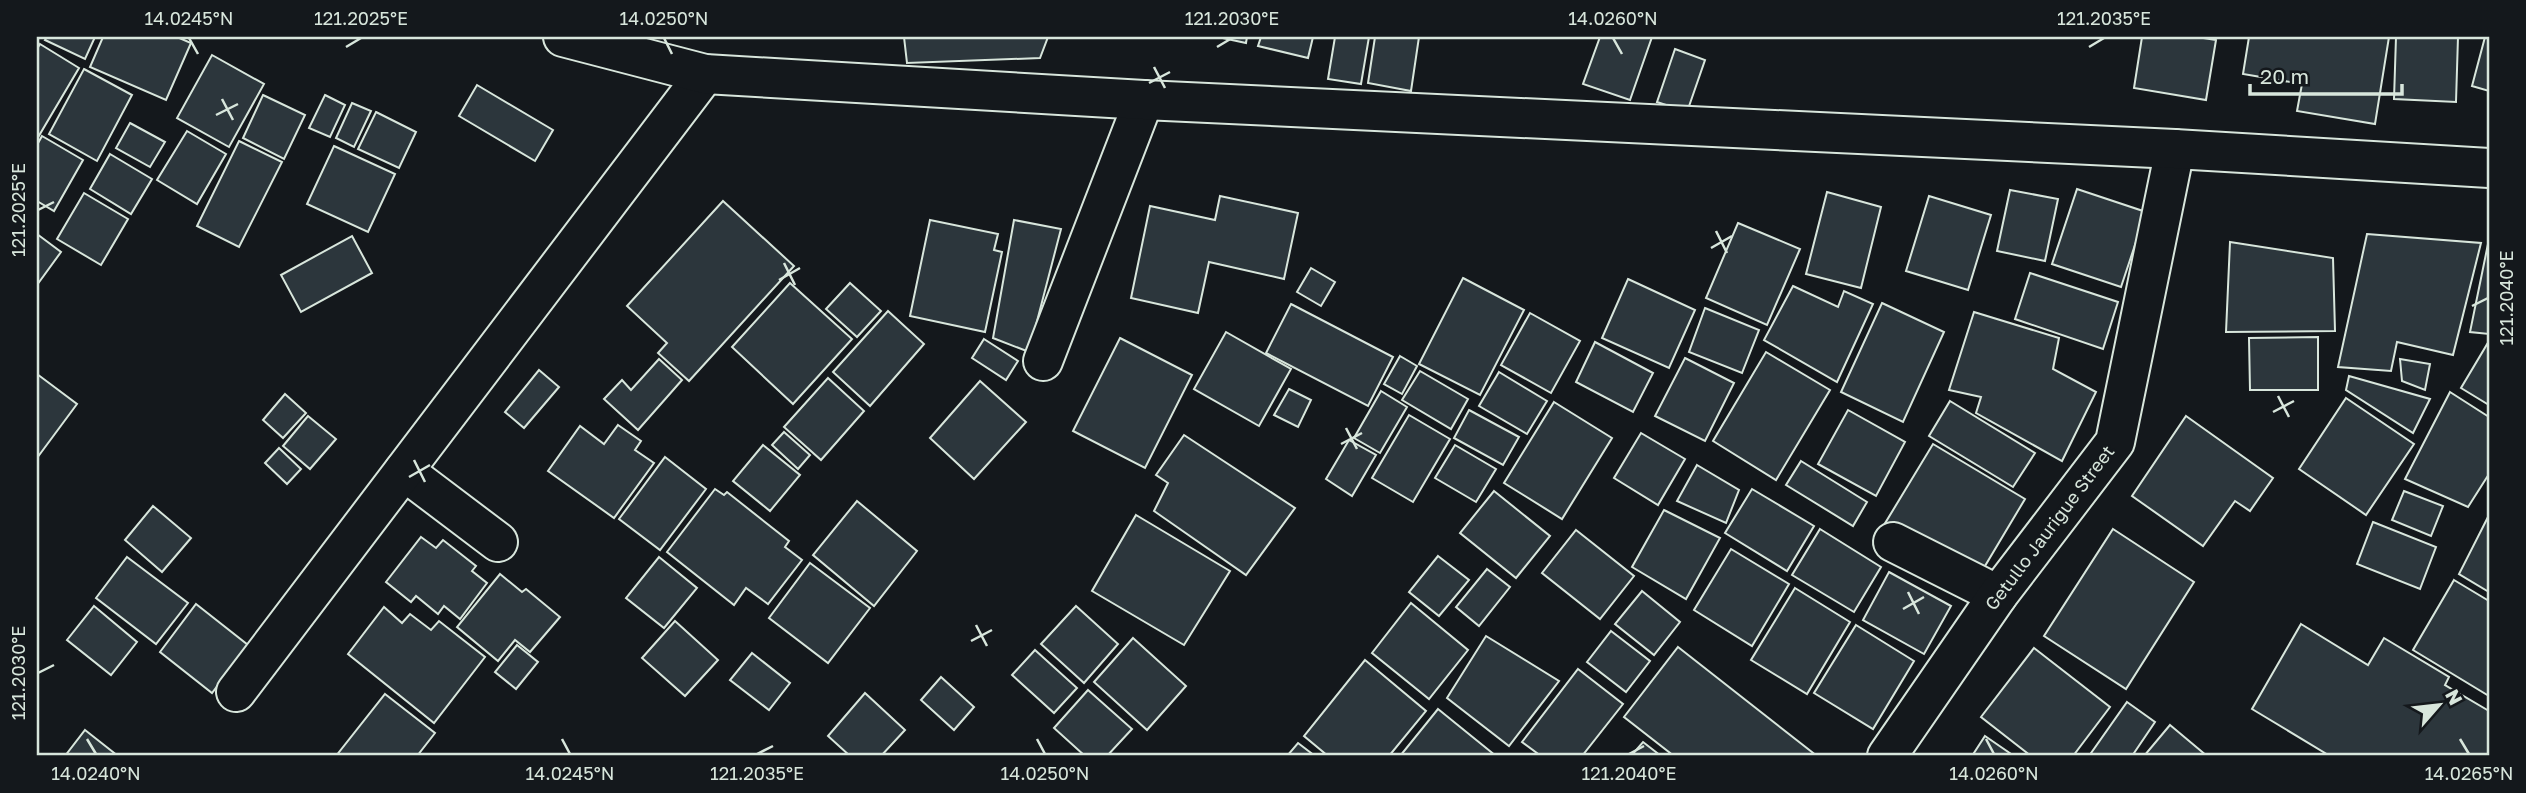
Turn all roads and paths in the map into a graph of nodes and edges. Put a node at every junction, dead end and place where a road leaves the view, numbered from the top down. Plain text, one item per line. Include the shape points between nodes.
1 (563, 37) edge
2 (705, 74) junction
3 (1144, 100) junction
4 (2175, 149) junction
5 (2489, 168) edge
6 (1043, 361) dead end
7 (404, 471) junction
8 (498, 542) dead end
9 (1893, 542) dead end
10 (1998, 595) junction
11 (236, 692) dead end
12 (1887, 756) edge

1 - 2 main road
2 - 3 main road
2 - 7 main road
3 - 4 main road
3 - 6 main road
4 - 5 main road
4 - 10 main road, Getullo Jaurigue Street via 2115,442
7 - 8 main road
7 - 11 main road
9 - 10 main road
10 - 12 main road, Getullo Jaurigue Street

